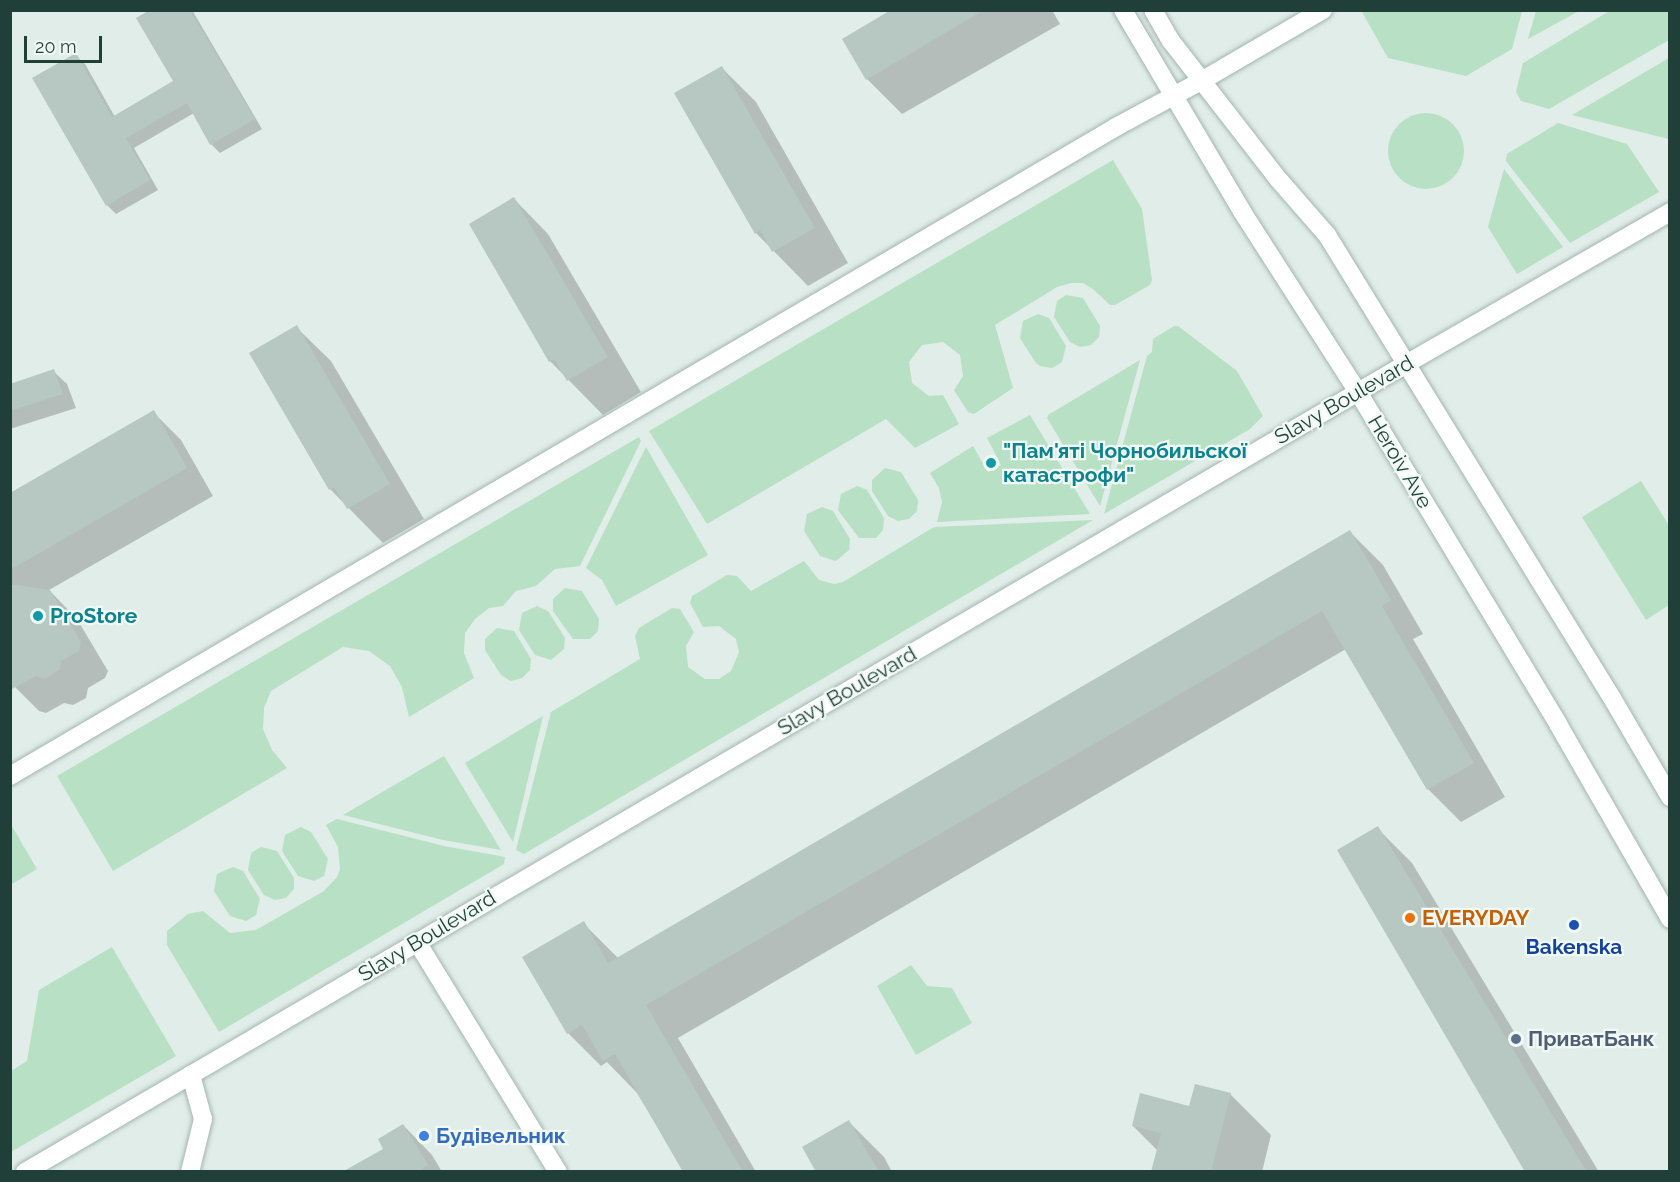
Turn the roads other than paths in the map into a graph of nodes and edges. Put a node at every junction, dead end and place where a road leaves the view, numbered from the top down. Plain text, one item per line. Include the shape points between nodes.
1 (1123, 10) edge
2 (1153, 10) edge
3 (1323, 10) edge
4 (1203, 80) junction
5 (1174, 96) junction
6 (1670, 212) edge
7 (1406, 364) junction
8 (1358, 392) junction
9 (10, 776) edge
10 (1670, 797) edge
11 (1670, 919) edge
12 (417, 942) junction
13 (191, 1075) junction
14 (25, 1172) edge
15 (190, 1172) edge
16 (558, 1172) edge

1 - 5 main road, Heroiv Ave
2 - 4 main road via 1171,41
3 - 4 main road
4 - 5 main road
4 - 7 main road via 1279,180 1327,235
5 - 8 main road, Heroiv Ave via 1243,213
5 - 9 main road
6 - 7 main road, Slavy Boulevard
7 - 8 main road, Slavy Boulevard
7 - 10 main road
8 - 11 main road, Heroiv Ave
8 - 12 main road, Slavy Boulevard
12 - 13 main road, Slavy Boulevard
12 - 16 main road
13 - 14 main road, Slavy Boulevard
13 - 15 main road via 203,1119

